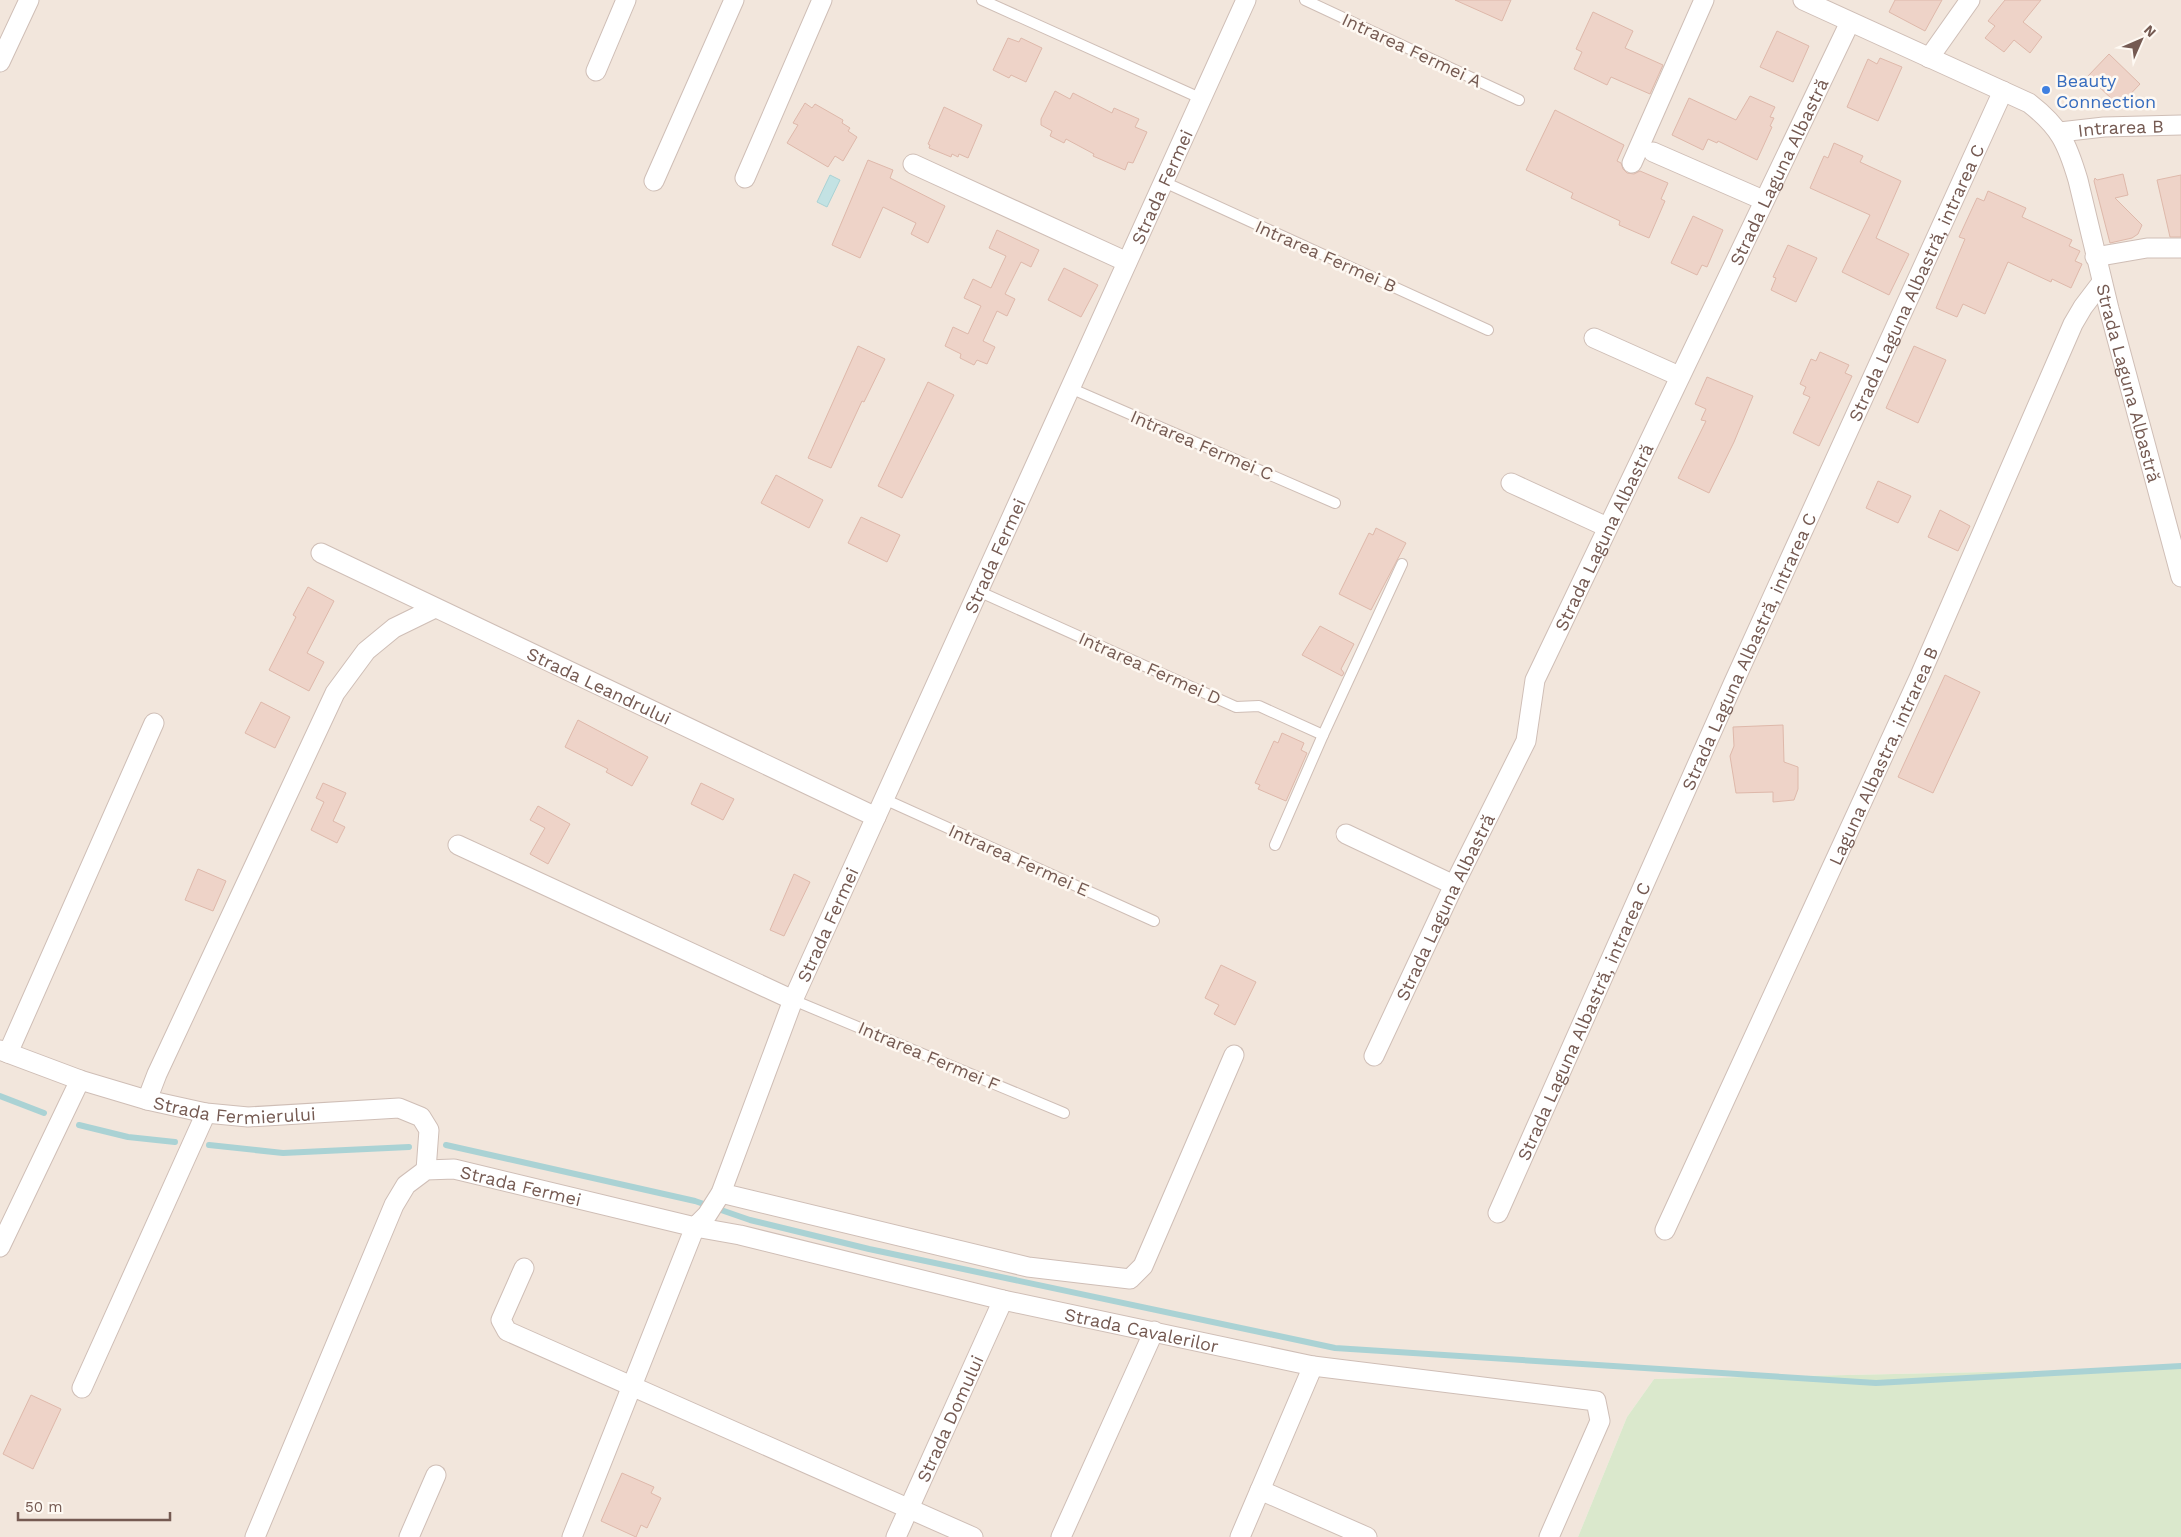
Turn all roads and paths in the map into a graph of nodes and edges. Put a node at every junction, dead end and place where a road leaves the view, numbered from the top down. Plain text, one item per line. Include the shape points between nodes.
1 (29, 0) edge
2 (626, 0) edge
3 (734, 0) edge
4 (822, 0) edge
5 (982, 0) edge
6 (1246, 0) edge
7 (1305, 0) edge
8 (1704, 0) edge
9 (1802, 0) edge
10 (1970, 0) edge
11 (1850, 22) junction
12 (1929, 58) junction
13 (0, 62) edge
14 (596, 71) dead end
15 (2003, 91) junction
16 (1200, 98) junction
17 (1519, 100) dead end
18 (2181, 126) edge
19 (2060, 132) junction
20 (1653, 152) dead end
21 (1632, 163) dead end
22 (913, 164) dead end
23 (745, 178) dead end
24 (654, 181) dead end
25 (1164, 182) junction
26 (1763, 200) junction
27 (2181, 248) edge
28 (2095, 257) junction
29 (1127, 262) junction
30 (2102, 282) junction
31 (1488, 330) dead end
32 (1594, 338) dead end
33 (1679, 376) junction
34 (1070, 388) junction
35 (1511, 483) dead end
36 (1335, 502) dead end
37 (1607, 528) junction
38 (321, 553) dead end
39 (1402, 564) dead end
40 (2181, 577) edge
41 (978, 590) junction
42 (435, 608) junction
43 (154, 723) dead end
44 (1323, 735) junction
45 (884, 799) junction
46 (876, 817) junction
47 (1346, 834) dead end
48 (458, 845) dead end
49 (1275, 845) dead end
50 (1454, 885) junction
51 (1154, 921) dead end
52 (793, 1000) junction
53 (4, 1052) edge
54 (1234, 1055) dead end
55 (1374, 1056) dead end
56 (80, 1080) junction
57 (147, 1100) junction
58 (206, 1113) junction
59 (1064, 1113) dead end
60 (426, 1170) junction
61 (721, 1193) junction
62 (1498, 1213) dead end
63 (701, 1221) junction
64 (1665, 1230) dead end
65 (0, 1247) edge
66 (524, 1268) dead end
67 (1003, 1300) junction
68 (1154, 1331) junction
69 (1313, 1366) junction
70 (632, 1386) junction
71 (82, 1388) dead end
72 (436, 1476) dead end
73 (1260, 1490) junction
74 (909, 1509) junction
75 (255, 1537) edge
76 (409, 1537) edge
77 (572, 1537) edge
78 (896, 1537) edge
79 (973, 1537) edge
80 (1061, 1537) edge
81 (1240, 1537) edge
82 (1367, 1537) edge
83 (1549, 1537) edge

1 - 13 street
2 - 14 street
3 - 24 street
4 - 23 street
5 - 16 lane
6 - 16 street, Strada Fermei
7 - 17 lane, Intrarea Fermei A
8 - 21 street
9 - 11 street, Strada Laguna Albastră
10 - 12 street
11 - 12 street, Strada Laguna Albastră
11 - 26 street, Strada Laguna Albastră
12 - 15 street, Strada Laguna Albastră
15 - 19 street, Strada Laguna Albastră via 2029,103 2048,117
15 - 62 street, Strada Laguna Albastră, intrarea C via 1732,684
16 - 25 street, Strada Fermei
18 - 19 street, Intrarea B via 2104,127
19 - 28 street, Strada Laguna Albastră via 2076,173
20 - 26 street
22 - 29 street
25 - 29 street, Strada Fermei
25 - 31 lane, Intrarea Fermei B
26 - 33 street, Strada Laguna Albastră
27 - 28 street via 2147,248
28 - 30 street, Strada Laguna Albastră
29 - 34 street, Strada Fermei
30 - 40 street, Strada Laguna Albastră
30 - 64 street, Laguna Albastra, intrarea B via 2073,324 1919,678
32 - 33 street
33 - 37 street, Strada Laguna Albastră
34 - 36 lane, Intrarea Fermei C
34 - 41 street, Strada Fermei
35 - 37 street
37 - 50 street, Strada Laguna Albastră via 1536,680 1526,741
38 - 42 street, Strada Leandrului
39 - 44 lane
41 - 44 lane, Intrarea Fermei D via 1236,707 1259,706
41 - 45 street, Strada Fermei
42 - 46 street, Strada Leandrului
42 - 57 street via 394,628 366,651 334,693
43 - 53 street
44 - 49 lane
45 - 46 street, Strada Fermei
45 - 51 lane, Intrarea Fermei E
46 - 52 street, Strada Fermei
47 - 50 street
48 - 52 street
50 - 55 street, Strada Laguna Albastră
52 - 59 lane, Intrarea Fermei F
52 - 61 street, Strada Fermei
53 - 56 street, Strada Fermierului
54 - 61 street via 1143,1266 1130,1279 1028,1267
56 - 57 street, Strada Fermierului
56 - 65 street
57 - 58 street, Strada Fermierului
58 - 60 street, Strada Fermierului via 248,1117 399,1108 422,1118 429,1130
58 - 71 street
60 - 63 street, Strada Fermei via 454,1169
60 - 75 street via 406,1185 394,1205
61 - 63 street, Strada Fermei
63 - 67 street, Strada Cavalerilor via 740,1235
63 - 70 street
66 - 70 street via 501,1320 507,1331
67 - 68 street, Strada Cavalerilor
67 - 74 street, Strada Domului
68 - 69 street, Strada Cavalerilor
68 - 80 street
69 - 73 street
69 - 83 street, Strada Cavalerilor via 1596,1401 1600,1422
70 - 74 street
70 - 77 street
72 - 76 street
73 - 81 street
73 - 82 street
74 - 78 street, Strada Domului
74 - 79 street

